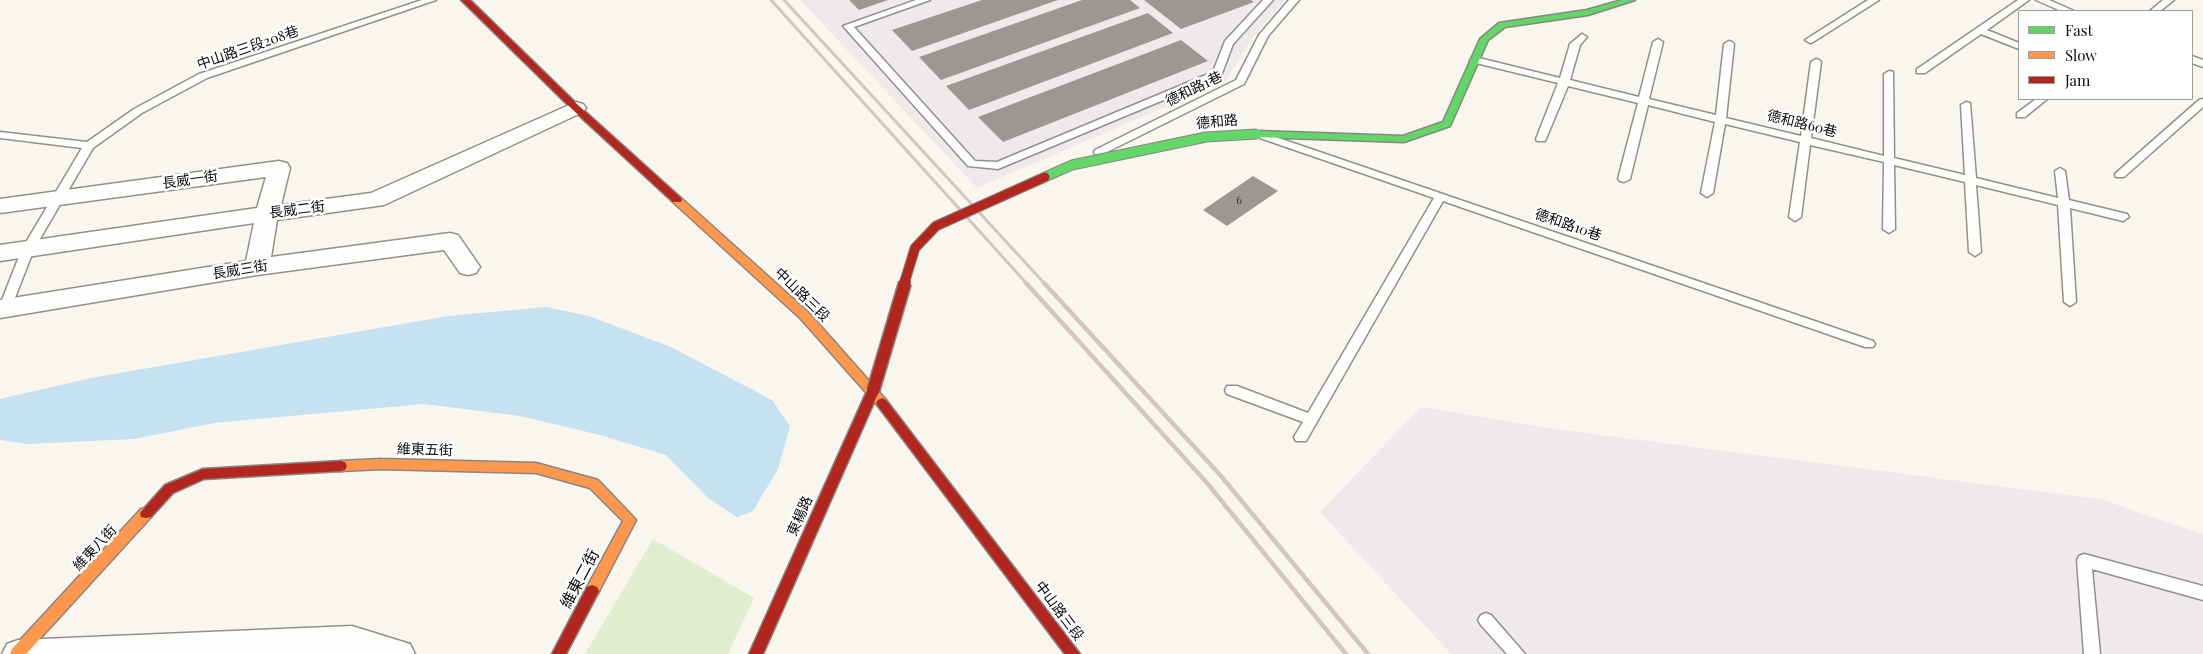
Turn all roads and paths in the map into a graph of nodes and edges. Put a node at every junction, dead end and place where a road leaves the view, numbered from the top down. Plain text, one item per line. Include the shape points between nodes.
1 (431, 0) edge
2 (465, 0) edge
3 (925, 0) edge
4 (1268, 0) edge
5 (1294, 0) edge
6 (1631, 0) edge
7 (1874, 0) edge
8 (2024, 0) edge
9 (2041, 0) edge
10 (2169, 0) edge
11 (2066, 10) edge
12 (2155, 10) edge
13 (1980, 30) junction
14 (1582, 37) dead end
15 (1810, 40) dead end
16 (1658, 42) dead end
17 (1729, 44) dead end
18 (2018, 46) edge
19 (1475, 60) junction
20 (1816, 62) dead end
21 (1921, 71) dead end
22 (1889, 74) dead end
23 (1564, 82) junction
24 (2041, 100) edge
25 (1642, 101) junction
26 (2203, 102) edge
27 (1966, 105) dead end
28 (576, 108) junction
29 (2021, 115) dead end
30 (1721, 120) junction
31 (1257, 134) junction
32 (0, 135) edge
33 (1541, 139) dead end
34 (1804, 140) junction
35 (89, 146) junction
36 (1889, 160) junction
37 (1072, 165) junction
38 (2060, 171) dead end
39 (2120, 176) dead end
40 (1624, 179) dead end
41 (1972, 181) junction
42 (1707, 193) dead end
43 (1440, 197) junction
44 (56, 199) junction
45 (2064, 203) junction
46 (0, 206) edge
47 (266, 214) junction
48 (1795, 217) dead end
49 (2123, 217) dead end
50 (1889, 229) dead end
51 (28, 249) junction
52 (1975, 252) dead end
53 (0, 253) edge
54 (257, 267) junction
55 (468, 267) dead end
56 (2070, 302) dead end
57 (3, 309) edge
58 (1868, 344) dead end
59 (1232, 390) dead end
60 (873, 391) junction
61 (1311, 420) junction
62 (1301, 437) dead end
63 (203, 474) joint
64 (630, 520) joint
65 (2203, 592) edge
66 (1486, 620) dead end
67 (347, 647) edge
68 (18, 654) edge
69 (399, 654) edge
70 (559, 654) edge
71 (756, 654) edge
72 (1073, 654) edge
73 (1517, 654) edge
74 (2092, 654) edge

1 - 35 lane, 中山路三段208巷 via 203,76 138,111
2 - 28 street, 中山路三段
3 - 4 lane via 848,26 972,164 998,166 1217,74 1228,43
5 - 37 lane, 德和路1巷, bridge via 1264,35 1240,82
6 - 19 street, 德和路 via 1588,12 1502,25 1484,39
7 - 15 lane
8 - 13 lane
9 - 11 lane
10 - 12 lane
13 - 18 lane
13 - 21 lane
14 - 23 lane via 1575,44
16 - 25 lane
17 - 30 lane
19 - 23 lane, 德和路60巷
19 - 31 street, 德和路 via 1447,124 1404,139
20 - 34 lane
22 - 36 lane
23 - 25 lane, 德和路60巷
23 - 33 lane
24 - 29 lane
25 - 30 lane, 德和路60巷
25 - 40 lane
26 - 39 lane
27 - 41 lane
28 - 47 street, 長威二街 via 376,200
28 - 60 street, 中山路三段 via 805,316
30 - 34 lane, 德和路60巷
30 - 42 lane
31 - 37 street, 德和路, bridge via 1206,137
31 - 43 lane, 德和路10巷
32 - 35 lane
34 - 36 lane, 德和路60巷
34 - 48 lane
35 - 44 lane, 中山路三段208巷
36 - 41 lane, 德和路60巷
36 - 50 lane
37 - 60 street, 德和路, bridge via 936,226 915,248
38 - 45 lane
41 - 45 lane, 德和路60巷
41 - 52 lane
43 - 58 lane, 德和路10巷
43 - 61 lane
44 - 46 street, 長威一街
44 - 47 street, 長威一街 via 279,168
44 - 51 lane, 中山路三段208巷
45 - 49 lane, 德和路60巷
45 - 56 lane
47 - 51 street, 長威二街
47 - 54 street, 長威一街
51 - 53 street, 長威二街
51 - 57 lane, 中山路三段208巷
54 - 55 street, 長威三街 via 450,241
54 - 57 street, 長威三街
59 - 61 lane
60 - 71 street, 東楊路
60 - 72 street, 中山路三段
61 - 62 lane
63 - 64 street, 維東五街 via 381,464 536,468 594,484
63 - 68 street, 維東八街 via 170,489
64 - 70 street, 維東二街
65 - 74 lane via 2084,560
66 - 73 lane
67 - 68 street
67 - 69 street

